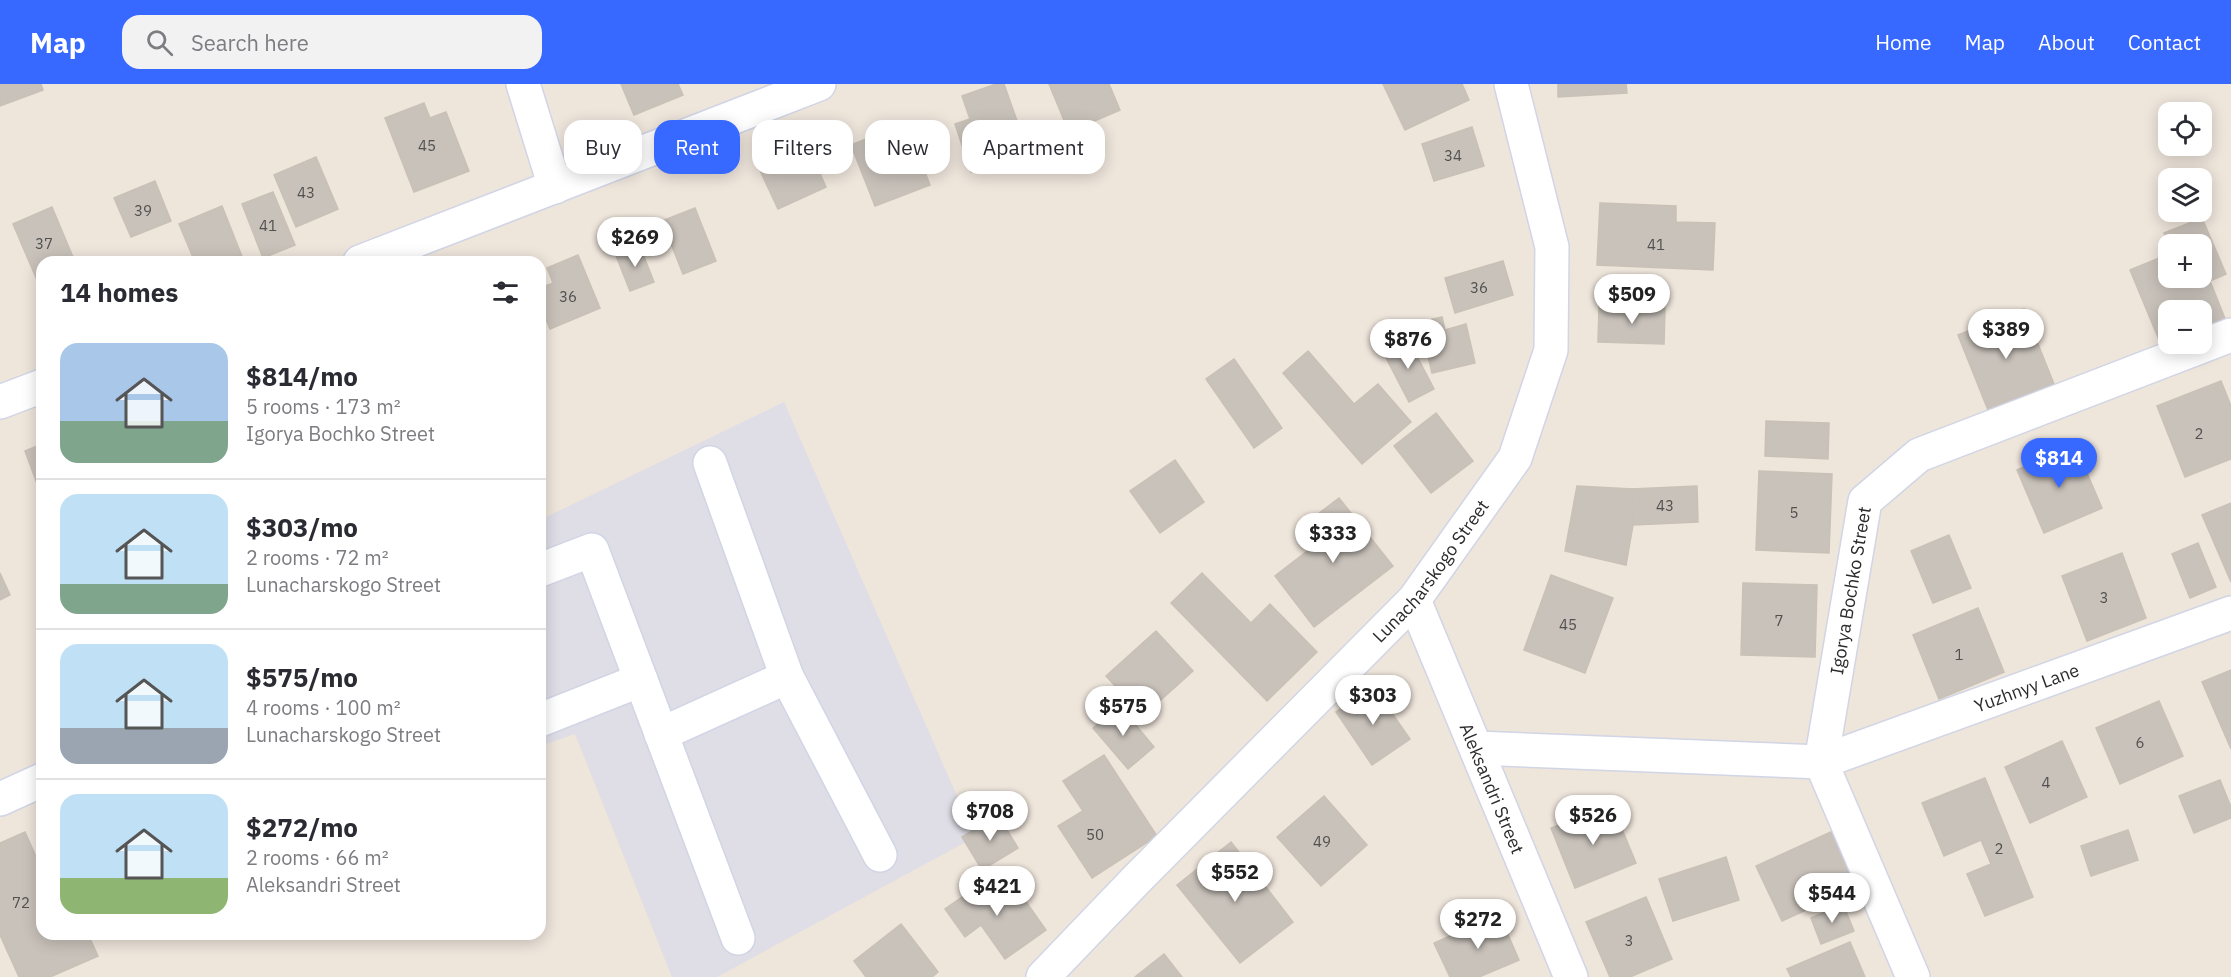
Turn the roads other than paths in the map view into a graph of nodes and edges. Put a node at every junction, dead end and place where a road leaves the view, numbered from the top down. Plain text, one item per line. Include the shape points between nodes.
1 (523, 84) edge
2 (819, 84) edge
3 (1511, 84) edge
4 (555, 187) junction
5 (376, 256) edge
6 (2231, 335) edge
7 (36, 388) edge
8 (0, 402) edge
9 (710, 463) dead end
10 (546, 568) edge
11 (1414, 600) junction
12 (2231, 613) edge
13 (787, 677) junction
14 (641, 680) junction
15 (546, 718) edge
16 (661, 734) junction
17 (1476, 748) junction
18 (1821, 762) junction
19 (36, 783) edge
20 (0, 799) edge
21 (880, 855) dead end
22 (738, 938) dead end
23 (1043, 977) edge
24 (1571, 977) edge
25 (1913, 977) edge

1 - 4 street
2 - 4 street
3 - 11 street, Lunacharskogo Street via 1552,247 1551,350 1515,458
4 - 5 street
6 - 18 street, Igorya Bochko Street via 1920,455 1865,501
7 - 8 street
9 - 13 street
10 - 14 street via 592,550
11 - 17 street, Aleksandri Street
11 - 23 street, Lunacharskogo Street
12 - 18 street, Yuzhnyy Lane
13 - 16 street
13 - 21 street
14 - 15 street
14 - 16 street
16 - 22 street
17 - 18 street
17 - 24 street, Aleksandri Street
18 - 25 street
19 - 20 street

